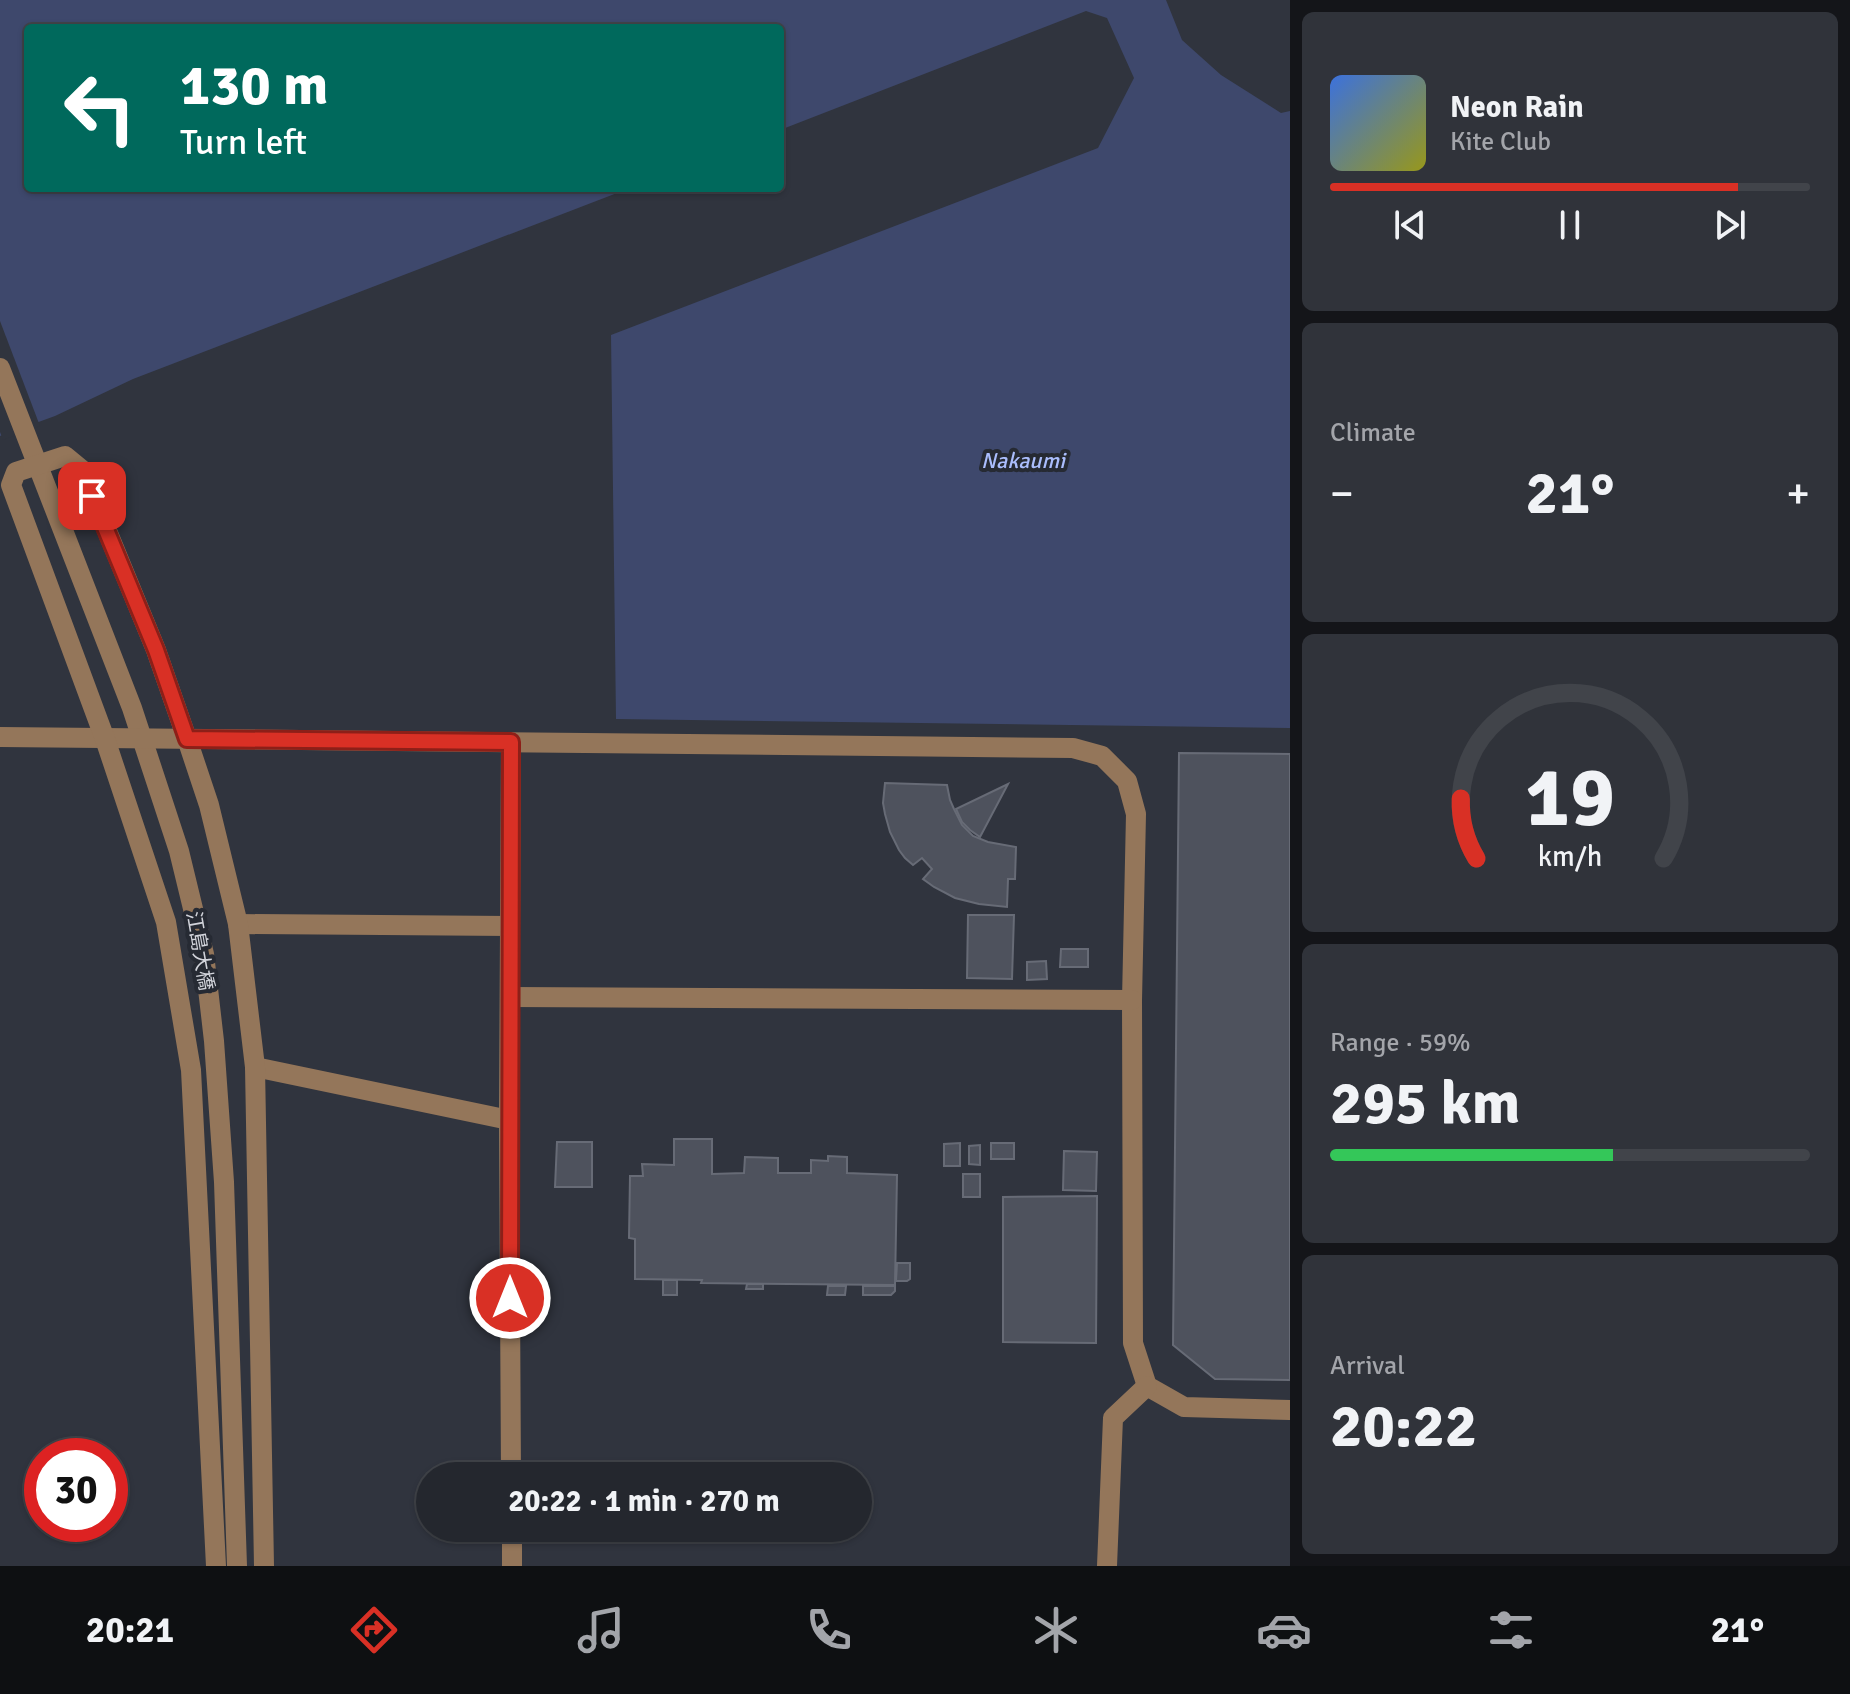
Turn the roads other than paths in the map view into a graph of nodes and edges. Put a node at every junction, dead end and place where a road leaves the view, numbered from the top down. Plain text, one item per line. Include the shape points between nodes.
1 (0, 368) edge
2 (0, 737) edge
3 (105, 739) junction
4 (187, 739) junction
5 (511, 742) junction
6 (238, 924) junction
7 (510, 926) junction
8 (510, 997) junction
9 (1132, 1000) junction
10 (255, 1067) junction
11 (509, 1120) junction
12 (1147, 1386) junction
13 (1290, 1410) edge
14 (511, 1462) edge
15 (512, 1542) edge
16 (216, 1566) edge
17 (237, 1566) edge
18 (264, 1566) edge
19 (512, 1566) edge
20 (1107, 1566) edge

1 - 17 street, 江島大橋 via 132,708 179,851 204,954 224,1182
2 - 3 street
3 - 4 street
3 - 4 street via 11,485 16,472 65,456 82,470
3 - 16 street via 166,922 191,1070
4 - 5 street
4 - 6 street
5 - 7 street
5 - 9 street via 1073,748 1102,756 1127,781 1136,814
6 - 7 street
6 - 10 street
7 - 8 street
8 - 9 street
8 - 11 street
9 - 12 street via 1133,1343
10 - 11 street
10 - 18 street
11 - 14 street
12 - 13 street via 1184,1407
12 - 20 street via 1113,1418
15 - 19 street

